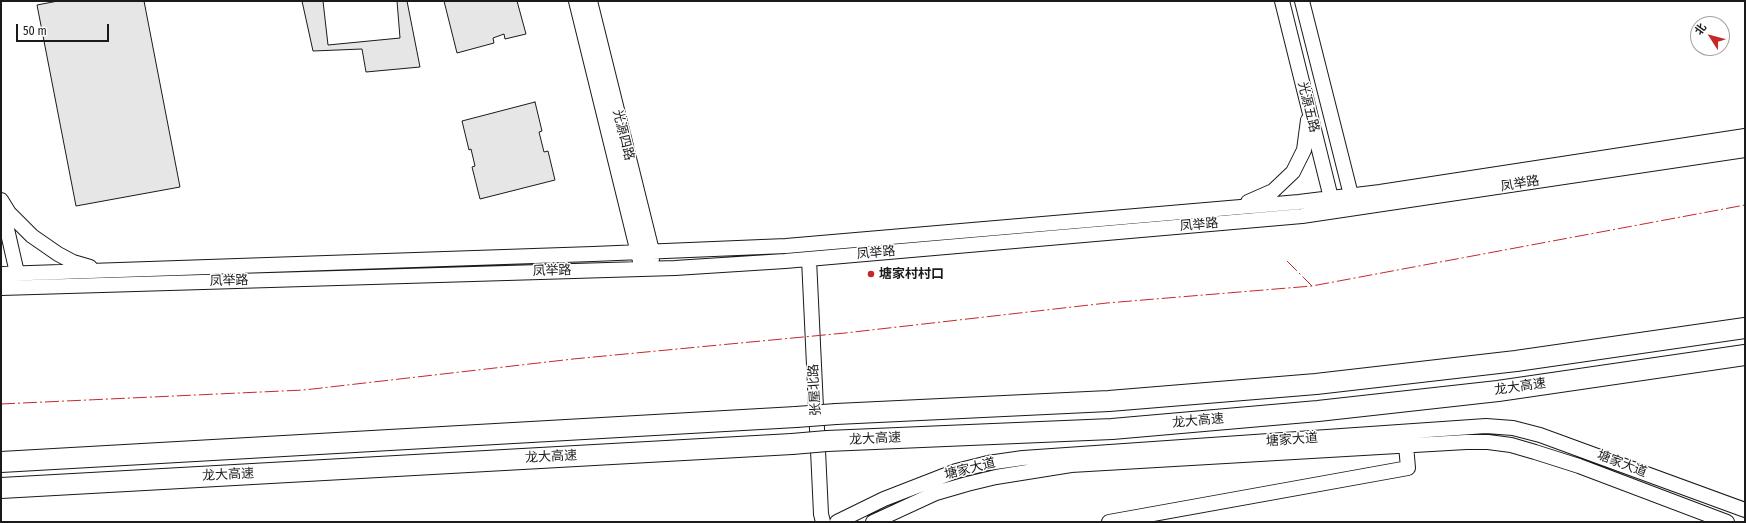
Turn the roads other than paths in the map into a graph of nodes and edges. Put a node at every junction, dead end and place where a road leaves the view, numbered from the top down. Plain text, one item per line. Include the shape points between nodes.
1 (576, 1) edge
2 (590, 1) edge
3 (1282, 1) edge
4 (1302, 1) edge
5 (1308, 105) junction
6 (1745, 136) edge
7 (1745, 150) edge
8 (1351, 195) junction
9 (1331, 198) junction
10 (1, 201) edge
11 (1227, 208) junction
12 (1341, 211) junction
13 (652, 251) junction
14 (638, 252) junction
15 (809, 258) junction
16 (645, 268) junction
17 (106, 270) junction
18 (5, 271) edge
19 (6, 288) edge
20 (1745, 328) edge
21 (1745, 355) edge
22 (1406, 445) junction
23 (1, 462) edge
24 (1, 488) edge
25 (1745, 510) edge
26 (823, 522) edge
27 (837, 522) edge
28 (873, 522) edge
29 (1109, 522) edge
30 (1728, 522) edge

1 - 14 street, 光源四路
2 - 13 street, 光源四路
3 - 5 street, 光源五路
4 - 8 street, 光源五路
5 - 9 street, 光源五路
5 - 11 street via 1304,150 1293,172 1273,191
6 - 8 street, 凤举路
7 - 12 street, 凤举路
8 - 9 street, 凤举路
8 - 12 street, 光源五路 via 1351,202
9 - 11 street, 凤举路
9 - 12 street, 光源五路
10 - 17 street via 19,224 45,245 73,262
10 - 18 street
11 - 13 street, 凤举路 via 786,246
12 - 15 street, 凤举路
13 - 14 street, 凤举路
13 - 16 street via 651,263
14 - 16 street, 光源四路
14 - 17 street, 凤举路
15 - 16 street, 凤举路
15 - 26 street, 张屋北路
16 - 19 street, 凤举路
17 - 18 street, 凤举路
18 - 19 street via 14,283
20 - 23 highway, 龙大高速, bridge via 1507,362 1316,384 1109,401 836,414
21 - 24 highway, 龙大高速, bridge via 1508,389 1318,411 1112,429 827,442
22 - 28 street, 塘家大道 via 1071,465 967,484 936,493
22 - 29 street via 1408,468
22 - 30 street, 塘家大道 via 1466,442 1511,445 1579,466
25 - 27 street, 塘家大道 via 1540,435 1513,428 1486,426 1002,461 956,471 925,482

